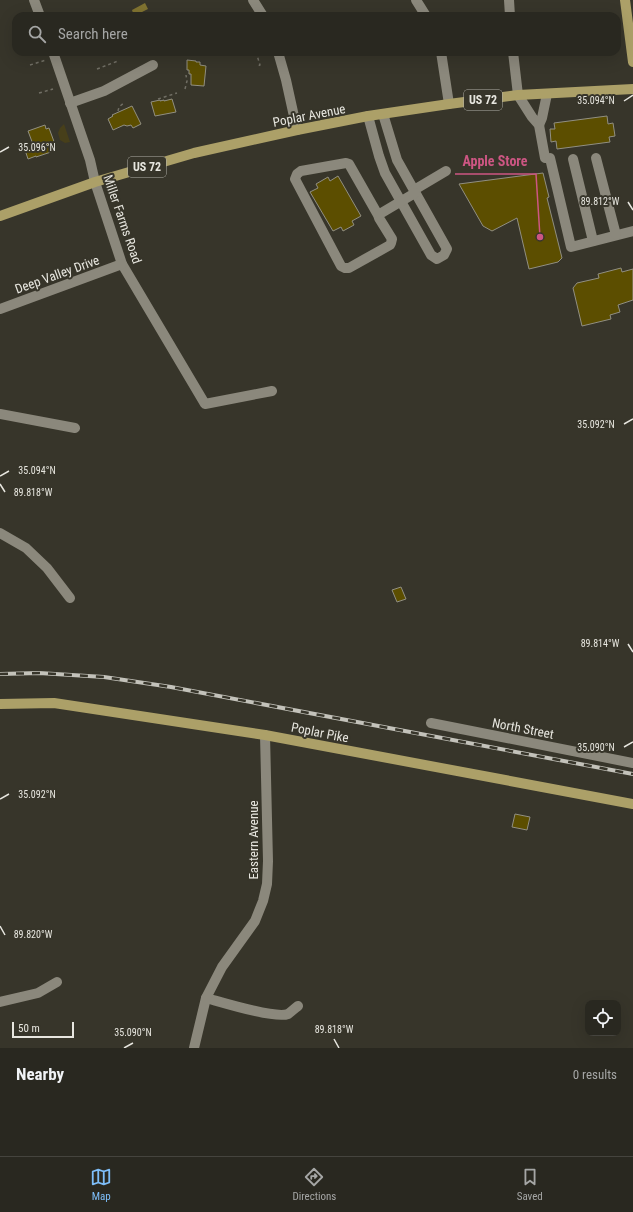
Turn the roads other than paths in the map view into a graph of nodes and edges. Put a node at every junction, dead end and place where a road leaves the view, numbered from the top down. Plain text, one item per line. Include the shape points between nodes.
1 (34, 0) edge
2 (253, 0) edge
3 (416, 0) edge
4 (508, 0) edge
5 (625, 0) edge
6 (38, 12) edge
7 (260, 12) edge
8 (424, 12) edge
9 (510, 12) edge
10 (50, 56) edge
11 (279, 56) edge
12 (442, 56) edge
13 (513, 56) edge
14 (633, 62) edge
15 (153, 65) dead end
16 (633, 89) edge
17 (547, 94) junction
18 (518, 95) junction
19 (70, 103) junction
20 (449, 104) junction
21 (383, 114) junction
22 (368, 116) junction
23 (539, 125) junction
24 (297, 130) junction
25 (596, 158) dead end
26 (573, 159) dead end
27 (446, 171) dead end
28 (95, 182) junction
29 (414, 191) junction
30 (401, 201) junction
31 (378, 215) junction
32 (0, 216) edge
33 (633, 231) edge
34 (616, 235) junction
35 (593, 241) junction
36 (122, 264) junction
37 (0, 309) edge
38 (272, 391) dead end
39 (0, 414) edge
40 (75, 428) dead end
41 (0, 533) edge
42 (70, 598) dead end
43 (0, 704) edge
44 (431, 723) dead end
45 (265, 735) junction
46 (633, 763) edge
47 (633, 804) edge
48 (57, 982) dead end
49 (206, 998) junction
50 (0, 1002) edge
51 (298, 1006) dead end
52 (194, 1048) edge

1 - 6 street
2 - 7 street
3 - 8 street
4 - 9 street
5 - 14 main road
10 - 19 street, Miller Farms Road
11 - 24 street
12 - 20 street
13 - 18 street
15 - 19 street via 104,91
16 - 17 main road, Poplar Avenue / US 72
17 - 18 main road, Poplar Avenue / US 72
17 - 23 street
18 - 20 main road, Poplar Avenue / US 72
18 - 23 street
19 - 28 street, Miller Farms Road
20 - 21 main road, Poplar Avenue / US 72
21 - 22 main road, Poplar Avenue / US 72
21 - 29 street via 397,160
22 - 24 main road, Poplar Avenue / US 72
22 - 30 street via 385,173
23 - 35 street via 571,246
24 - 28 main road, Poplar Avenue / US 72 via 194,153
25 - 34 street
26 - 35 street
27 - 29 street
28 - 32 main road, Poplar Avenue / US 72
28 - 36 street, Miller Farms Road
29 - 30 street
29 - 30 street via 447,249 444,255 437,259 431,255
30 - 31 street
31 - 31 street via 392,243 345,268 295,179 297,174 301,171 350,164
33 - 34 street
34 - 35 street
36 - 37 street, Deep Valley Drive
36 - 38 street, Miller Farms Road via 205,404
39 - 40 street
41 - 42 street via 26,548 37,558
43 - 45 main road, Poplar Pike via 54,703
44 - 46 street, North Street
45 - 47 main road, Poplar Pike
45 - 49 street, Eastern Avenue via 267,884 255,921 222,967
48 - 50 street via 38,993
49 - 51 street via 239,1008 277,1015 287,1014
49 - 52 street, Eastern Avenue

